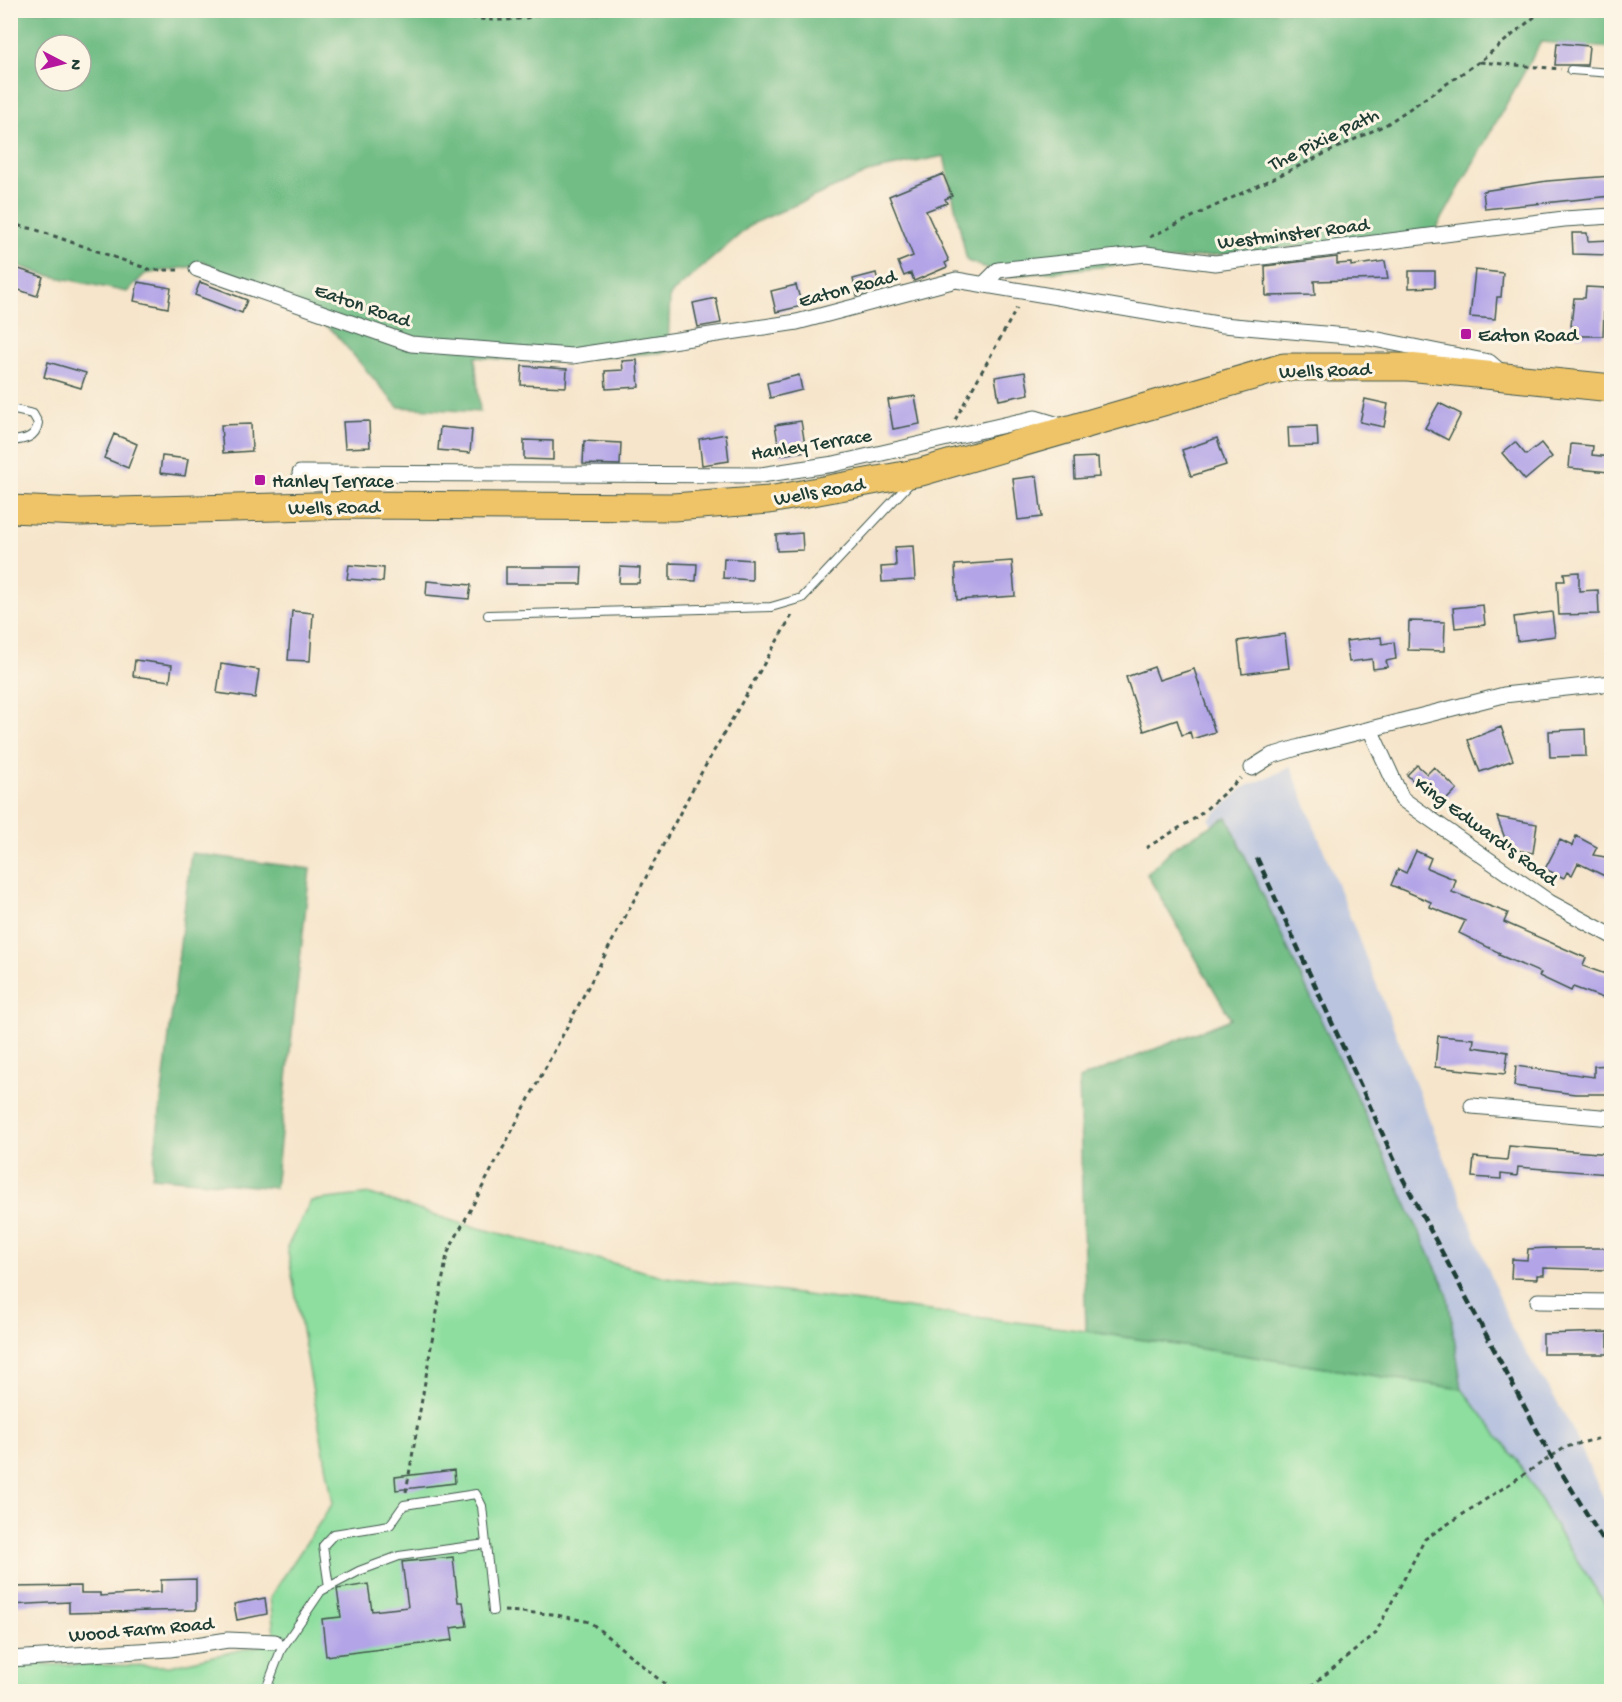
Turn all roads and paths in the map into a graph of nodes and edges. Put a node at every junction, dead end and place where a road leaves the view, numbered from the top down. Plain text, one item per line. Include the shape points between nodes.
1 (427, 10) edge
2 (552, 10) edge
3 (1543, 10) edge
4 (1479, 62) junction
5 (1571, 70) joint
6 (1611, 73) edge
7 (1611, 216) edge
8 (10, 224) edge
9 (1140, 241) dead end
10 (197, 269) joint
11 (985, 283) junction
12 (1027, 290) junction
13 (1508, 378) junction
14 (1611, 388) edge
15 (10, 409) edge
16 (1070, 428) junction
17 (945, 439) junction
18 (10, 441) edge
19 (921, 472) junction
20 (300, 473) dead end
21 (10, 509) edge
22 (802, 598) junction
23 (488, 615) dead end
24 (1611, 683) edge
25 (1370, 729) junction
26 (1252, 768) joint
27 (1146, 848) dead end
28 (1611, 936) edge
29 (1472, 1106) dead end
30 (1611, 1118) edge
31 (1538, 1301) dead end
32 (1611, 1302) edge
33 (1611, 1435) edge
34 (404, 1505) junction
35 (486, 1544) junction
36 (329, 1587) junction
37 (493, 1611) joint
38 (278, 1646) junction
39 (10, 1659) edge
40 (266, 1692) edge
41 (674, 1692) edge
42 (1304, 1692) edge

1 - 2 path via 462,18 534,18
3 - 4 path, The Pixie Path
4 - 5 path
4 - 9 path, The Pixie Path via 1387,124
5 - 6 lane
7 - 11 street, Westminster Road via 1215,263 1146,254 998,270
8 - 10 path via 151,270
10 - 11 street, Eaton Road via 411,344 572,356 797,322 956,280
11 - 12 street, Eaton Road
12 - 13 street, Eaton Road via 1223,325 1369,338 1489,362
12 - 17 path
13 - 14 highway, Wells Road
13 - 16 highway, Wells Road via 1408,367 1284,367
15 - 18 lane via 33,414 38,423 31,436
16 - 17 street, Hanley Terrace via 1035,418
16 - 19 highway, Wells Road
17 - 20 street, Hanley Terrace via 834,464 761,475
19 - 21 highway, Wells Road via 769,500 673,507 354,505 81,512
19 - 22 lane
22 - 23 lane via 771,607
22 - 34 path via 699,777 447,1254
24 - 25 street via 1504,695
25 - 26 street via 1271,756
25 - 28 street, King Edward's Road via 1402,799 1549,902
26 - 27 path via 1197,817
29 - 30 street
31 - 32 street
33 - 42 path via 1566,1447 1425,1539 1375,1634
34 - 35 lane via 476,1494 482,1506
34 - 36 lane via 390,1526 334,1534 323,1546
35 - 36 lane via 399,1556
35 - 37 lane
36 - 38 lane
37 - 41 path via 552,1614 590,1622
38 - 39 street, Wood Farm Road via 228,1641 170,1649
38 - 40 lane

